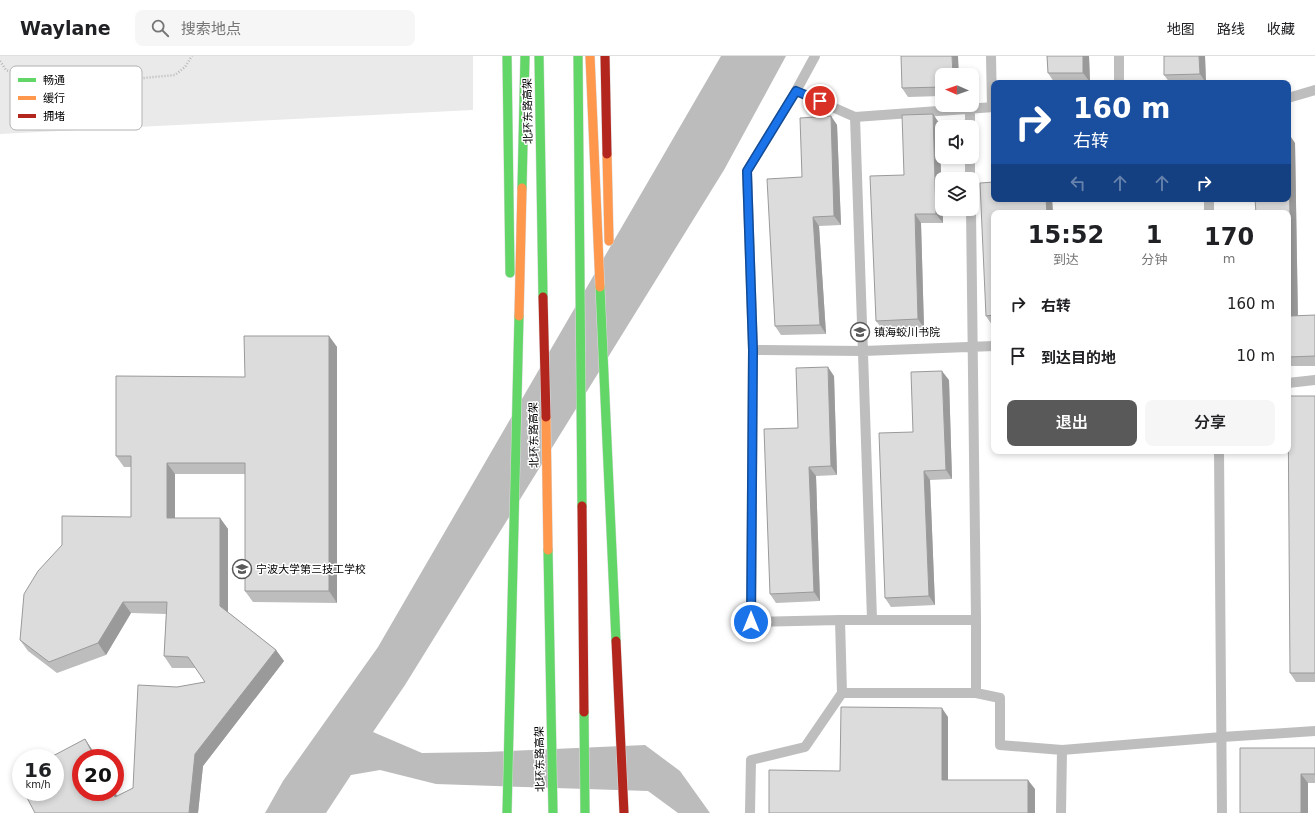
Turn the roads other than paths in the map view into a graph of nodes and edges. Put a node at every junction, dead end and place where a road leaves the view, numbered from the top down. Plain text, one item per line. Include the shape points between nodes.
1 (507, 56) edge
2 (525, 56) edge
3 (540, 56) edge
4 (578, 56) edge
5 (590, 56) edge
6 (605, 56) edge
7 (815, 56) edge
8 (991, 56) edge
9 (1119, 56) edge
10 (992, 80) edge
11 (1119, 80) edge
12 (1315, 90) edge
13 (796, 91) junction
14 (1291, 97) edge
15 (991, 107) edge
16 (979, 108) edge
17 (935, 111) edge
18 (855, 117) junction
19 (971, 216) edge
20 (609, 247) dead end
21 (510, 280) dead end
22 (610, 295) dead end
23 (510, 296) dead end
24 (991, 346) edge
25 (972, 347) junction
26 (753, 350) junction
27 (863, 351) junction
28 (1315, 380) edge
29 (1291, 383) edge
30 (1219, 454) edge
31 (872, 619) junction
32 (840, 620) junction
33 (976, 620) junction
34 (616, 630) junction
35 (842, 693) junction
36 (976, 693) junction
37 (1315, 731) edge
38 (1222, 737) junction
39 (1062, 750) junction
40 (517, 773) dead end
41 (507, 813) edge
42 (553, 813) edge
43 (585, 813) edge
44 (619, 813) edge
45 (624, 813) edge
46 (750, 813) edge
47 (1061, 813) edge
48 (1222, 813) edge

1 - 21 main road
2 - 41 main road, bridge
3 - 42 main road, 北环东路高架
4 - 43 main road
5 - 34 main road, bridge
6 - 20 main road
7 - 13 lane
8 - 10 lane
9 - 11 lane
12 - 14 lane
13 - 18 lane
13 - 26 lane via 747,171
15 - 16 lane
17 - 18 lane
18 - 27 lane
19 - 25 lane
22 - 34 main road, bridge
23 - 40 main road, bridge
24 - 25 lane
25 - 27 lane
25 - 33 lane
26 - 27 lane
26 - 32 lane via 751,622
27 - 31 lane
28 - 29 lane
30 - 38 lane
31 - 32 lane
31 - 33 lane
32 - 35 lane
33 - 36 lane
34 - 44 main road, bridge
34 - 45 main road, bridge
35 - 36 lane
35 - 46 lane via 805,747 751,760
36 - 39 lane via 1000,698 1000,745
37 - 38 lane
38 - 39 lane
38 - 48 lane
39 - 47 lane

